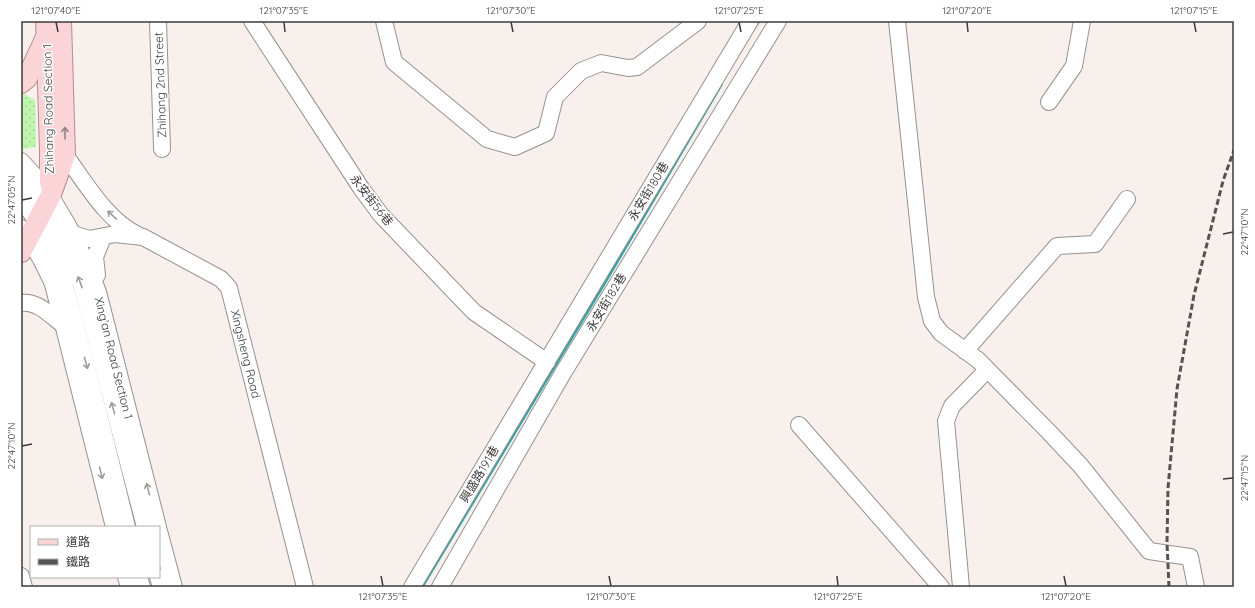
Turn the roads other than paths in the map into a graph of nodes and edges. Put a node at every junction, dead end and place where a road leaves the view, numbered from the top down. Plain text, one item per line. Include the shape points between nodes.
1 (61, 21) edge
2 (158, 21) edge
3 (252, 21) edge
4 (384, 21) edge
5 (698, 21) edge
6 (750, 21) edge
7 (778, 21) edge
8 (897, 21) edge
9 (1082, 21) edge
10 (46, 28) edge
11 (21, 83) edge
12 (1049, 102) dead end
13 (162, 149) dead end
14 (65, 156) junction
15 (21, 161) edge
16 (21, 182) edge
17 (1127, 198) dead end
18 (21, 201) edge
19 (33, 224) edge
20 (73, 234) junction
21 (103, 236) junction
22 (143, 237) junction
23 (98, 292) junction
24 (21, 303) edge
25 (64, 326) junction
26 (78, 336) junction
27 (965, 351) junction
28 (547, 362) junction
29 (987, 370) junction
30 (799, 425) dead end
31 (113, 440) junction
32 (114, 526) edge
33 (127, 526) edge
34 (145, 526) edge
35 (157, 526) edge
36 (160, 535) edge
37 (21, 576) edge
38 (24, 587) edge
39 (174, 587) edge
40 (305, 587) edge
41 (412, 587) edge
42 (440, 587) edge
43 (941, 587) edge
44 (961, 587) edge
45 (1196, 587) edge

14 -> 1 main road, Zhihang Road Section 1
2 - 13 street, Zhihang 2nd Street
3 - 28 street, 永安街56巷 via 381,215 474,312
4 - 5 street via 394,62 487,138 515,147 546,133 555,97 582,71 601,63 637,67
6 - 28 street, 永安街180巷
7 - 42 street, 永安街182巷 via 563,373
8 - 27 street via 926,297 932,321 941,333
9 - 12 street via 1074,66
10 - 11 main road via 27,78
10 - 19 main road, Zhihang Road Section 1 via 50,152
14 - 19 main road, Zhihang Road Section 1
22 -> 14 street via 128,230 104,208
15 - 19 street via 33,174
16 - 19 street
17 - 27 street via 1095,244 1057,246
18 - 19 street
19 - 20 street, Xing’an Road Section 1
19 - 25 street, Xing’an Road Section 1
19 - 26 street, Xing’an Road Section 1 via 52,247 69,295
31 -> 19 street, Xing’an Road Section 1 via 81,283 62,240
20 - 21 street, Xingsheng Road via 89,238
20 - 23 street, Xing’an Road Section 1
21 - 22 street, Xingsheng Road via 116,234
21 - 23 street via 95,257
22 - 40 street, Xingsheng Road via 221,279 229,288
23 - 31 street, Xing’an Road Section 1
24 - 25 street via 36,305
25 - 26 street
25 - 31 street, Xing’an Road Section 1
26 -> 31 street, Xing’an Road Section 1
27 - 29 street
28 - 41 street, 興盛路191巷
29 - 44 street via 952,406 946,421
29 - 45 street via 1080,465 1149,551 1190,557
30 - 43 street
31 -> 32 street, Xing’an Road Section 1
31 - 33 street, Xing’an Road Section 1
31 - 34 street, Xing’an Road Section 1
35 -> 31 street, Xing’an Road Section 1
36 - 39 street
37 - 38 street

